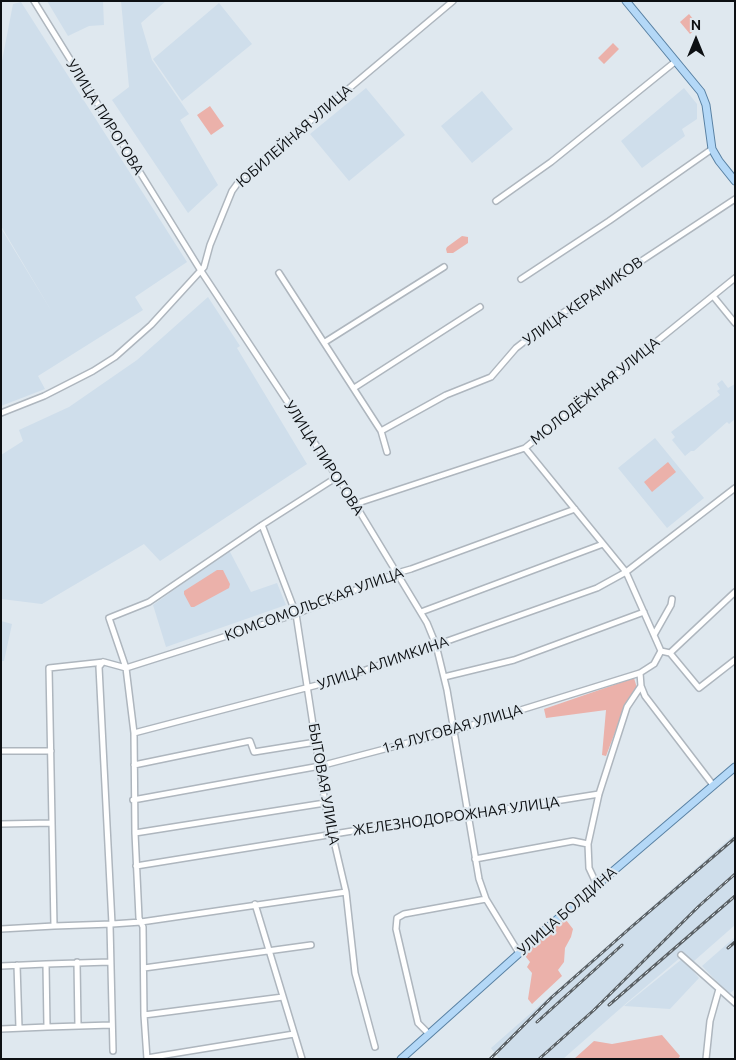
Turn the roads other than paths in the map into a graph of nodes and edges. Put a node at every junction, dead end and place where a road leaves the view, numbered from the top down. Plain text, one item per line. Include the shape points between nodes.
1 (34, 1) edge
2 (453, 1) edge
3 (626, 1) edge
4 (676, 61) junction
5 (712, 149) junction
6 (735, 181) edge
7 (735, 199) edge
8 (496, 201) dead end
9 (444, 267) dead end
10 (202, 271) junction
11 (279, 273) dead end
12 (735, 278) edge
13 (521, 279) dead end
14 (713, 296) junction
15 (480, 307) dead end
16 (735, 323) edge
17 (325, 342) junction
18 (354, 388) junction
19 (1, 413) edge
20 (381, 431) junction
21 (525, 448) junction
22 (387, 452) dead end
23 (338, 477) junction
24 (735, 488) edge
25 (355, 504) junction
26 (575, 509) junction
27 (262, 525) junction
28 (603, 544) junction
29 (397, 572) junction
30 (626, 572) junction
31 (735, 592) edge
32 (672, 599) dead end
33 (421, 612) junction
34 (644, 612) junction
35 (296, 614) junction
36 (654, 635) junction
37 (436, 645) junction
38 (660, 651) junction
39 (670, 653) junction
40 (735, 660) edge
41 (104, 662) junction
42 (126, 668) junction
43 (640, 673) junction
44 (444, 677) junction
45 (641, 686) junction
46 (307, 688) junction
47 (453, 731) junction
48 (134, 733) junction
49 (316, 742) junction
50 (2, 750) edge
51 (51, 751) junction
52 (134, 765) junction
53 (320, 766) junction
54 (735, 767) edge
55 (713, 785) junction
56 (599, 794) junction
57 (133, 800) junction
58 (325, 803) junction
59 (468, 815) junction
60 (52, 823) junction
61 (1, 824) edge
62 (135, 834) junction
63 (332, 835) junction
64 (588, 844) junction
65 (475, 859) junction
66 (136, 866) junction
67 (597, 885) junction
68 (346, 892) junction
69 (486, 899) junction
70 (255, 904) junction
71 (141, 922) junction
72 (111, 925) junction
73 (54, 926) junction
74 (1, 929) edge
75 (311, 945) dead end
76 (269, 952) junction
77 (519, 953) junction
78 (681, 956) dead end
79 (77, 962) junction
80 (110, 962) junction
81 (46, 964) junction
82 (17, 965) junction
83 (1, 966) edge
84 (144, 968) junction
85 (719, 989) junction
86 (283, 997) junction
87 (735, 1003) edge
88 (144, 1016) junction
89 (111, 1025) junction
90 (78, 1026) junction
91 (47, 1027) junction
92 (19, 1028) junction
93 (1, 1029) edge
94 (294, 1034) junction
95 (429, 1034) junction
96 (375, 1047) dead end
97 (113, 1051) dead end
98 (147, 1058) edge
99 (302, 1059) edge
100 (401, 1059) edge
101 (706, 1059) edge

1 - 10 street, УЛИЦА ПИРОГОВА
2 - 10 street, ЮБИЛЕЙНАЯ УЛИЦА via 240,180 232,191
3 - 4 main road
4 - 5 main road via 704,97
4 - 8 street via 551,162
5 - 6 main road
5 - 13 street
7 - 20 street, УЛИЦА КЕРАМИКОВ via 552,320 516,348 491,377 446,395
9 - 17 street
10 - 19 street, ЮБИЛЕЙНАЯ УЛИЦА via 151,325 115,357 44,396
10 - 23 street, УЛИЦА ПИРОГОВА
11 - 17 street
12 - 14 street, МОЛОДЁЖНАЯ УЛИЦА
14 - 16 street
14 - 21 street, МОЛОДЁЖНАЯ УЛИЦА
15 - 18 street
17 - 18 street
18 - 20 street
20 - 22 street
21 - 25 street, МОЛОДЁЖНАЯ УЛИЦА
21 - 26 street
23 - 25 street, УЛИЦА ПИРОГОВА
23 - 27 street
24 - 30 street, УЛИЦА АЛИМКИНА
25 - 29 street, УЛИЦА ПИРОГОВА
26 - 28 street
26 - 29 street, КОМСОМОЛЬСКАЯ УЛИЦА
27 - 35 street, БЫТОВАЯ УЛИЦА
27 - 42 street via 149,602 109,618
28 - 30 street
28 - 33 street
29 - 33 street, УЛИЦА ПИРОГОВА
29 - 35 street, КОМСОМОЛЬСКАЯ УЛИЦА
30 - 34 street
30 - 37 street, УЛИЦА АЛИМКИНА via 597,588
31 - 39 street
32 - 36 street
33 - 37 street, УЛИЦА ПИРОГОВА
34 - 36 street
34 - 44 street via 514,660
35 - 42 street, КОМСОМОЛЬСКАЯ УЛИЦА
35 - 46 street, БЫТОВАЯ УЛИЦА
36 - 38 street
37 - 44 street, УЛИЦА ПИРОГОВА
37 - 46 street, УЛИЦА АЛИМКИНА
38 - 39 street
38 - 43 street, 1-Я ЛУГОВАЯ УЛИЦА via 654,664
39 - 40 street via 699,688
41 - 42 street
41 - 51 street via 49,668
41 - 72 street via 99,667
42 - 48 street
43 - 45 street
43 - 47 street, 1-Я ЛУГОВАЯ УЛИЦА
44 - 47 street, УЛИЦА ПИРОГОВА
45 - 55 street via 645,696
45 - 56 street via 627,707
46 - 48 street, УЛИЦА АЛИМКИНА
46 - 49 street, БЫТОВАЯ УЛИЦА
47 - 53 street, 1-Я ЛУГОВАЯ УЛИЦА
47 - 59 street, УЛИЦА ПИРОГОВА
48 - 52 street
49 - 52 street via 254,752 250,741
49 - 53 street, БЫТОВАЯ УЛИЦА
50 - 51 street
51 - 60 street
52 - 57 street
53 - 57 street, 1-Я ЛУГОВАЯ УЛИЦА
53 - 58 street, БЫТОВАЯ УЛИЦА
54 - 55 main road, УЛИЦА БОЛДИНА
55 - 67 main road, УЛИЦА БОЛДИНА
56 - 59 street, ЖЕЛЕЗНОДОРОЖНАЯ УЛИЦА
56 - 64 street
57 - 62 street
58 - 62 street
58 - 63 street, БЫТОВАЯ УЛИЦА
59 - 63 street, ЖЕЛЕЗНОДОРОЖНАЯ УЛИЦА
59 - 65 street, УЛИЦА ПИРОГОВА
60 - 61 street
60 - 73 street
62 - 66 street
63 - 66 street, ЖЕЛЕЗНОДОРОЖНАЯ УЛИЦА
63 - 68 street, БЫТОВАЯ УЛИЦА
64 - 65 street via 574,841
64 - 67 street via 589,868
65 - 69 street, УЛИЦА ПИРОГОВА
66 - 71 street
67 - 77 main road, УЛИЦА БОЛДИНА
68 - 70 street
68 - 96 street, БЫТОВАЯ УЛИЦА via 355,973
69 - 77 street, УЛИЦА ПИРОГОВА
69 - 95 street via 397,918 396,930 418,1023
70 - 71 street
70 - 76 street
71 - 72 street
71 - 84 street
72 - 73 street
72 - 80 street
73 - 74 street
75 - 76 street
76 - 84 street
76 - 86 street
77 - 95 main road, УЛИЦА БОЛДИНА
78 - 85 street
79 - 80 street
79 - 81 street
79 - 90 street
80 - 89 street
81 - 82 street
81 - 91 street
82 - 83 street
82 - 92 street
84 - 88 street
85 - 87 street
85 - 101 street via 710,1021
86 - 88 street
86 - 94 street
88 - 98 street
89 - 90 street
89 - 97 street
90 - 91 street
91 - 92 street
92 - 93 street
94 - 98 street
94 - 99 street
95 - 100 main road, УЛИЦА БОЛДИНА

